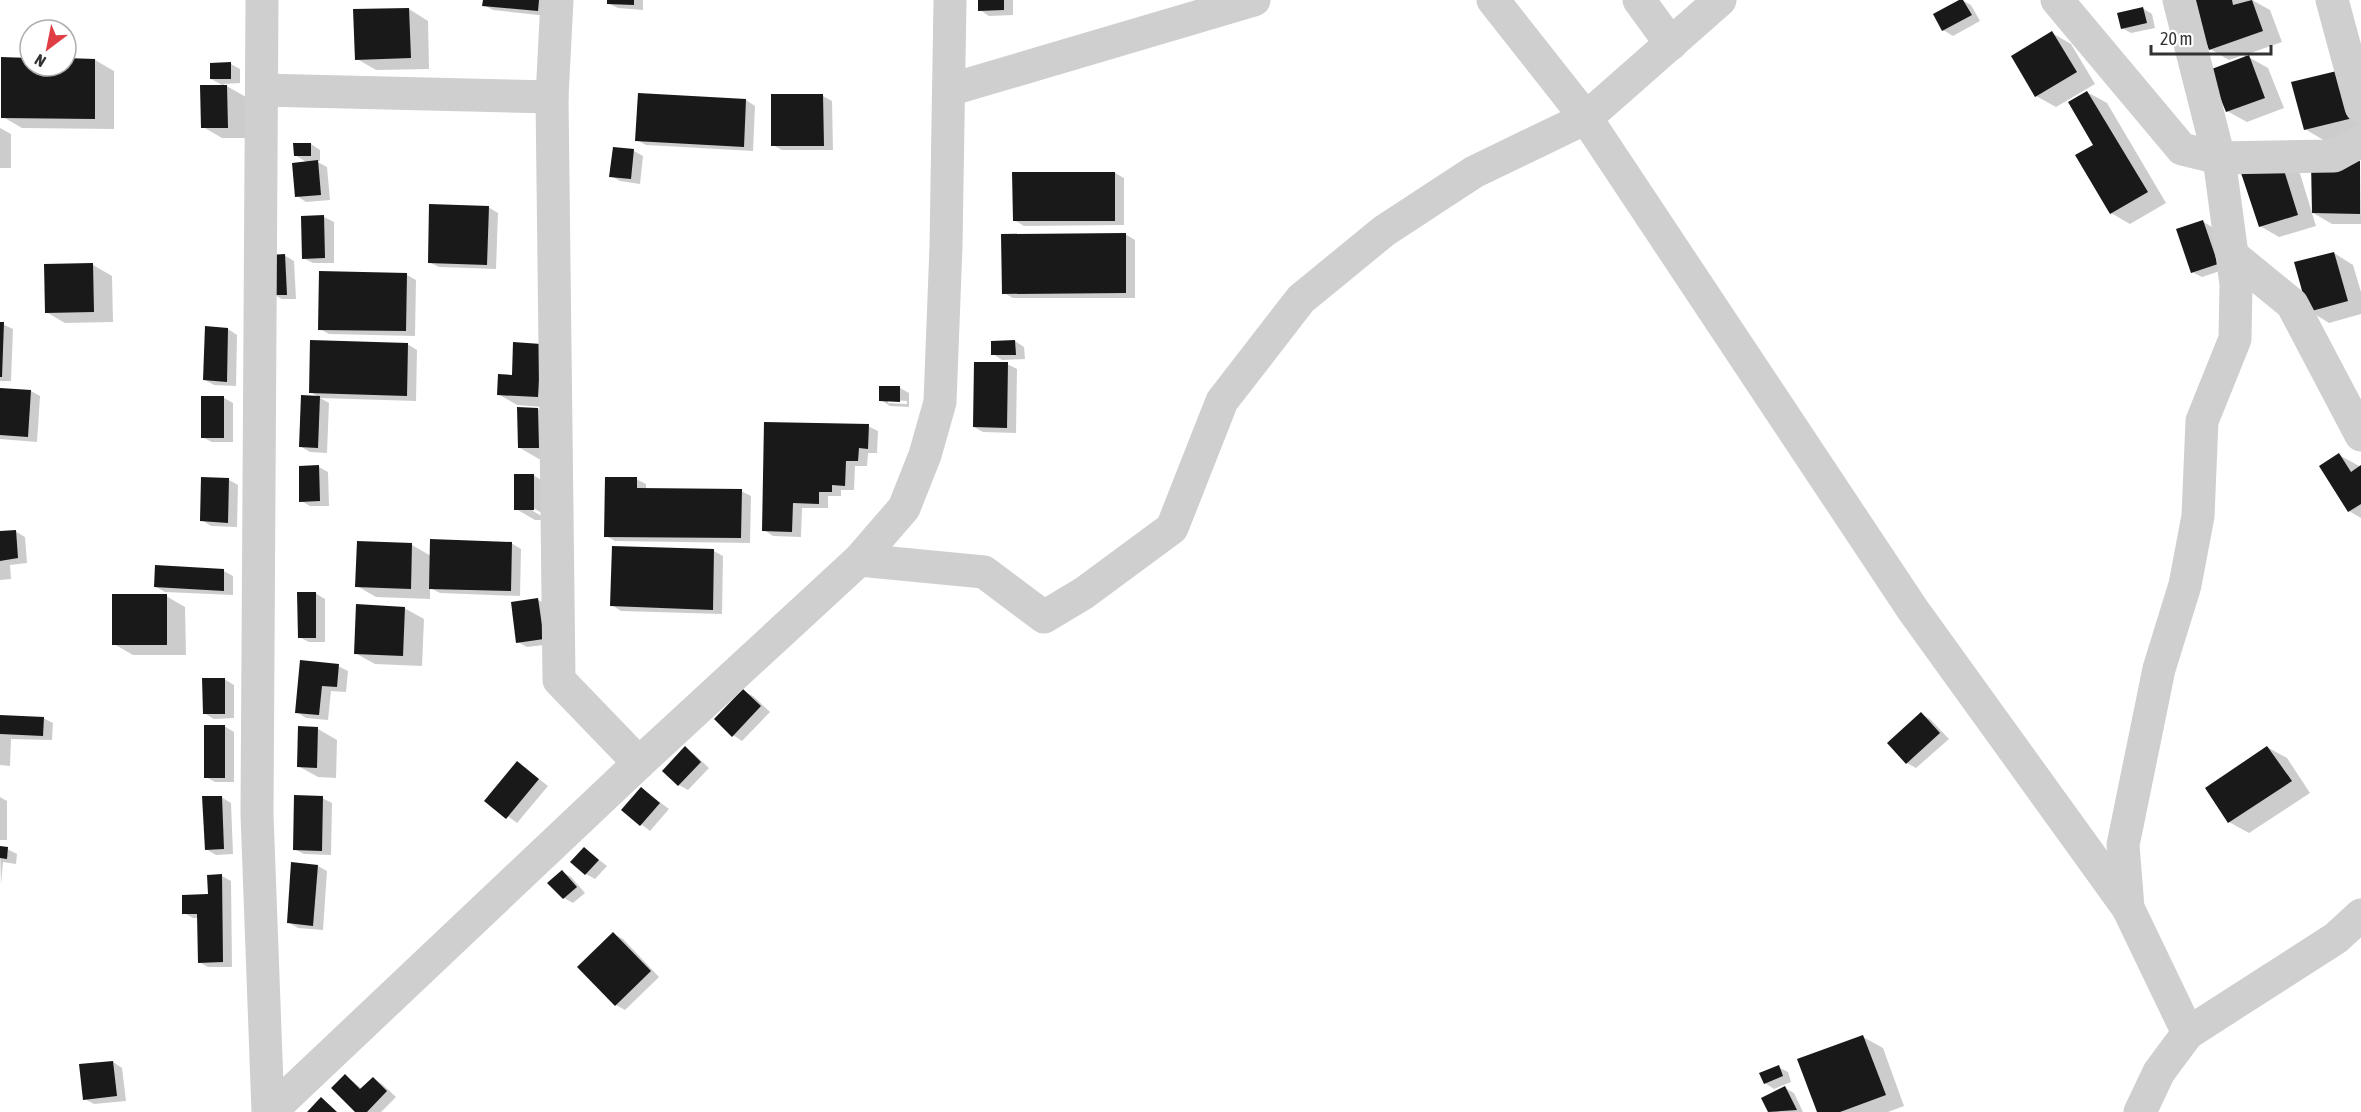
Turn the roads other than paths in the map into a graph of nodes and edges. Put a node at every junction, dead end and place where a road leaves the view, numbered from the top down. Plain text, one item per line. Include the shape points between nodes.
1 (262, 0) edge
2 (557, 0) edge
3 (950, 0) edge
4 (1254, 0) edge
5 (1493, 0) edge
6 (1639, 0) edge
7 (1720, 0) edge
8 (2057, 0) edge
9 (2179, 0) edge
10 (2332, 0) edge
11 (1671, 44) junction
12 (262, 90) junction
13 (949, 90) junction
14 (552, 97) junction
15 (2361, 107) edge
16 (1586, 118) junction
17 (2361, 141) edge
18 (2219, 158) junction
19 (2232, 255) junction
20 (2361, 435) edge
21 (859, 560) junction
22 (639, 763) junction
23 (2128, 908) junction
24 (2361, 915) edge
25 (2188, 1033) junction
26 (269, 1112) edge
27 (2140, 1112) edge

1 - 12 street
2 - 14 street
3 - 13 street
4 - 13 street
5 - 16 street
6 - 11 street
7 - 11 street
8 - 18 street via 2182,149
9 - 18 street
10 - 15 street
11 - 16 street
12 - 14 street
12 - 26 street via 257,814
13 - 21 street via 940,402 904,508
14 - 22 street via 559,680
16 - 21 street via 1474,172 1384,231 1301,299 1222,401 1172,528 1084,593 1044,616 984,572
16 - 23 street via 1913,610
17 - 18 street via 2334,156
18 - 19 street
19 - 20 street via 2292,304
19 - 23 street via 2235,339 2202,421 2198,516 2184,585 2159,669 2123,845
21 - 22 street
22 - 26 street
23 - 25 street
24 - 25 street via 2336,938
25 - 27 street via 2158,1072

